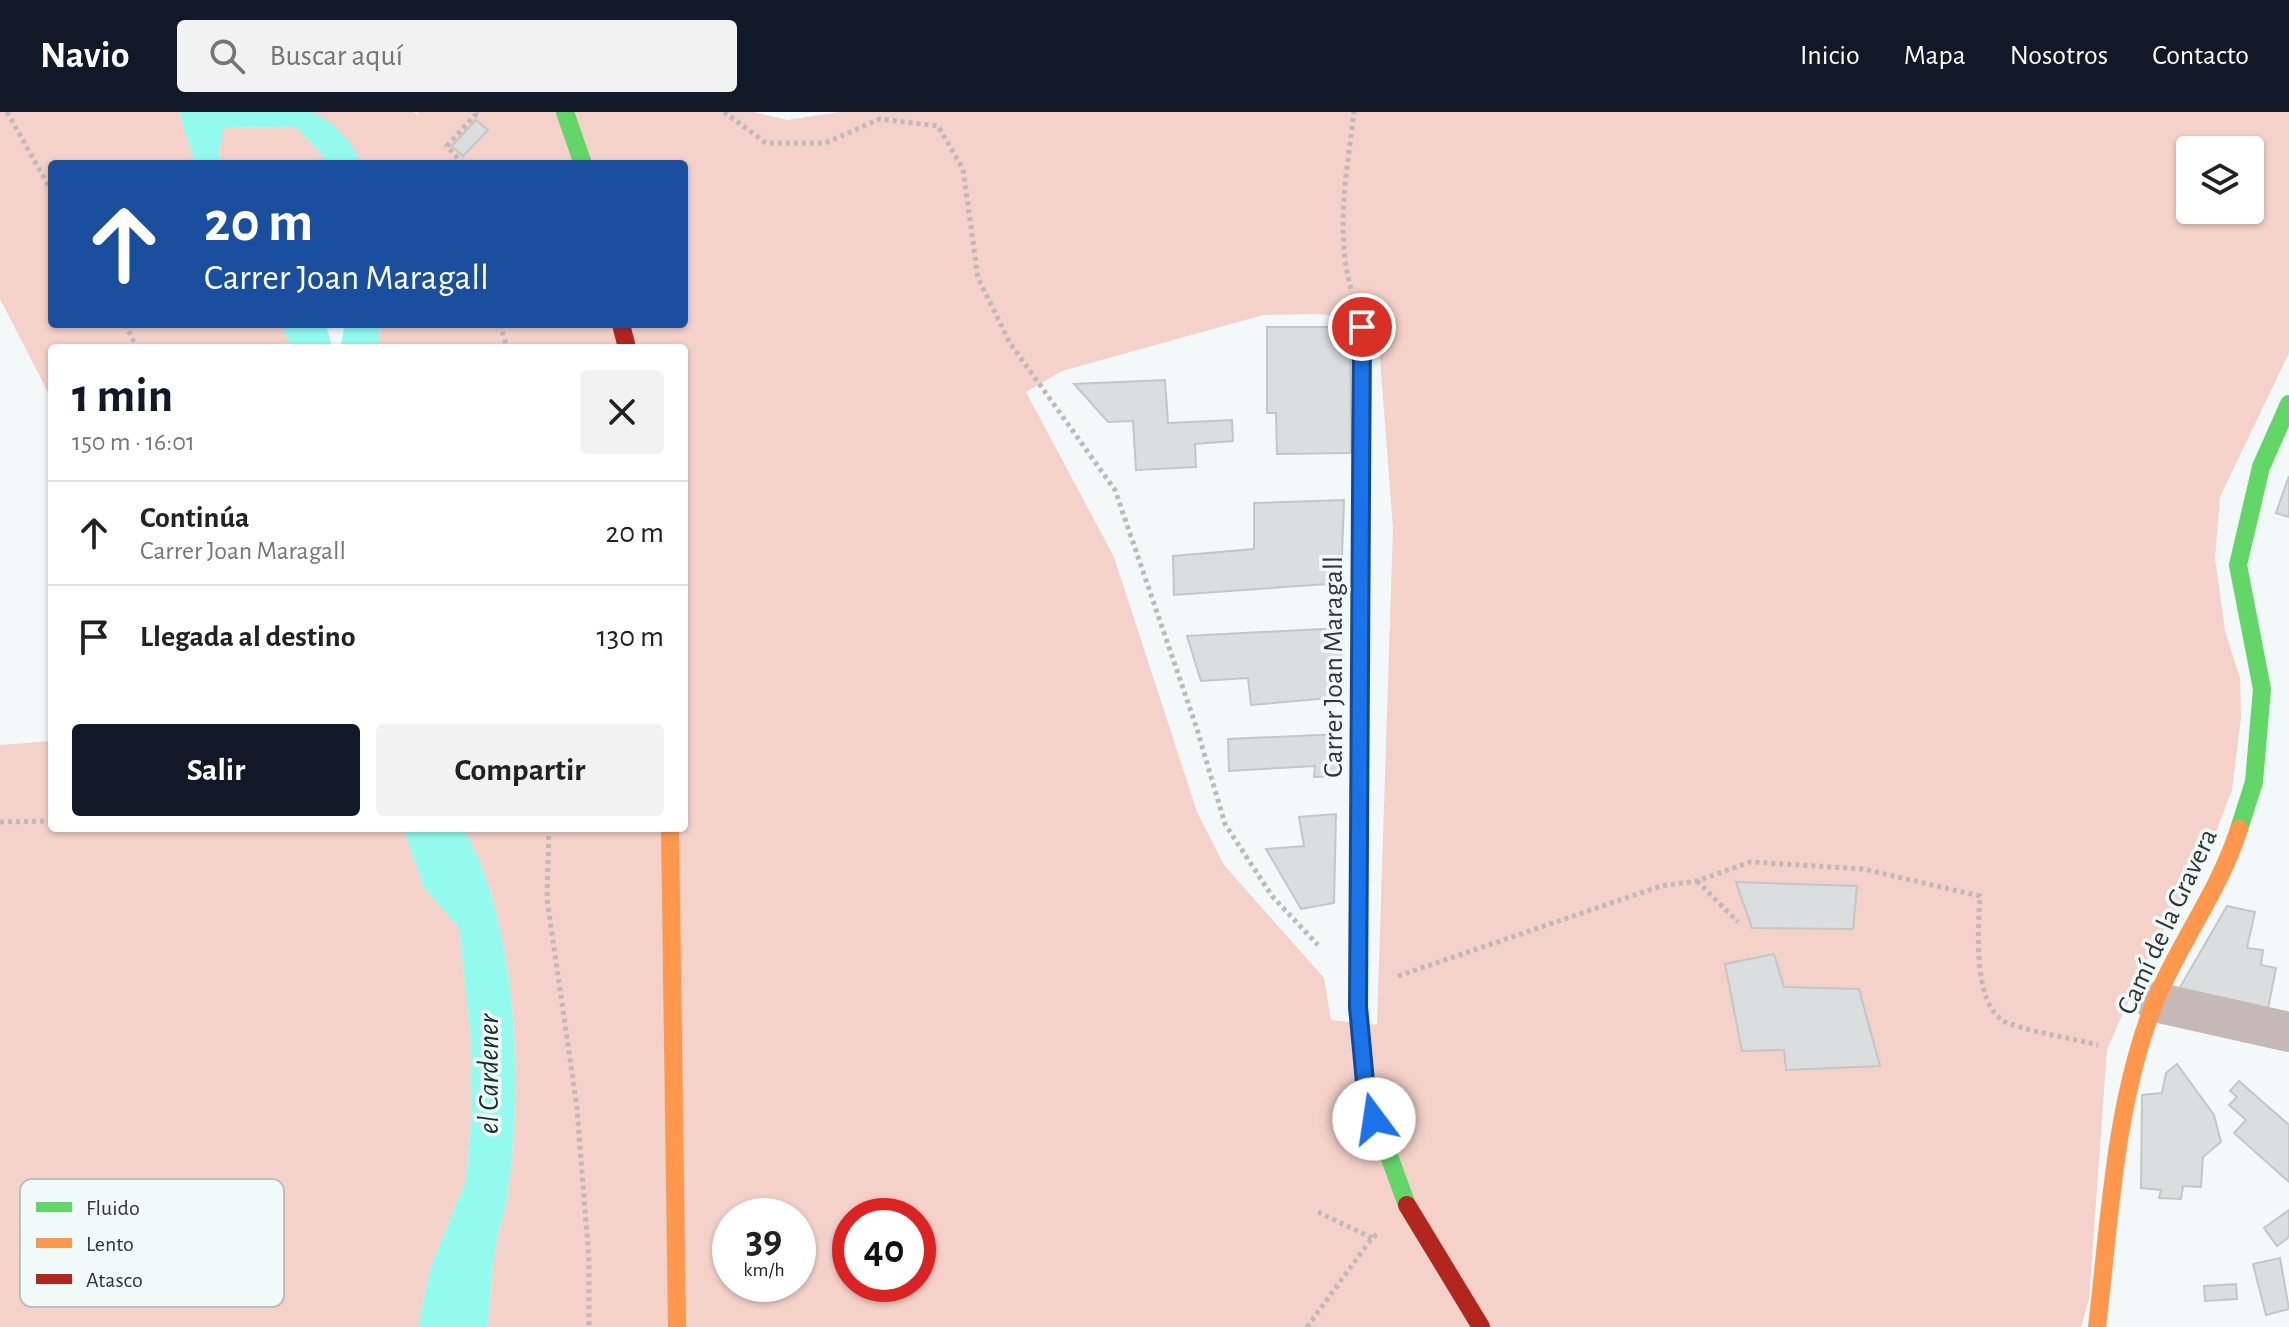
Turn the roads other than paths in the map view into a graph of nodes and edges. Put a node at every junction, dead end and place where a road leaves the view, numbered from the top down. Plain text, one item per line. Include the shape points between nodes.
1 (565, 112) edge
2 (582, 160) edge
3 (1362, 327) road end
4 (2289, 404) edge
5 (670, 832) edge
6 (2155, 1002) junction
7 (2289, 1032) edge
8 (677, 1327) edge
9 (1481, 1327) edge
10 (2097, 1327) edge

1 - 2 street
3 - 9 street, Carrer Joan Maragall via 1359,998 1366,1093 1400,1194
4 - 6 street, Camí de la Gravera via 2261,467 2238,565 2262,689 2254,782 2230,858
5 - 8 street
6 - 7 street
6 - 10 street, Camí de la Gravera via 2127,1084

